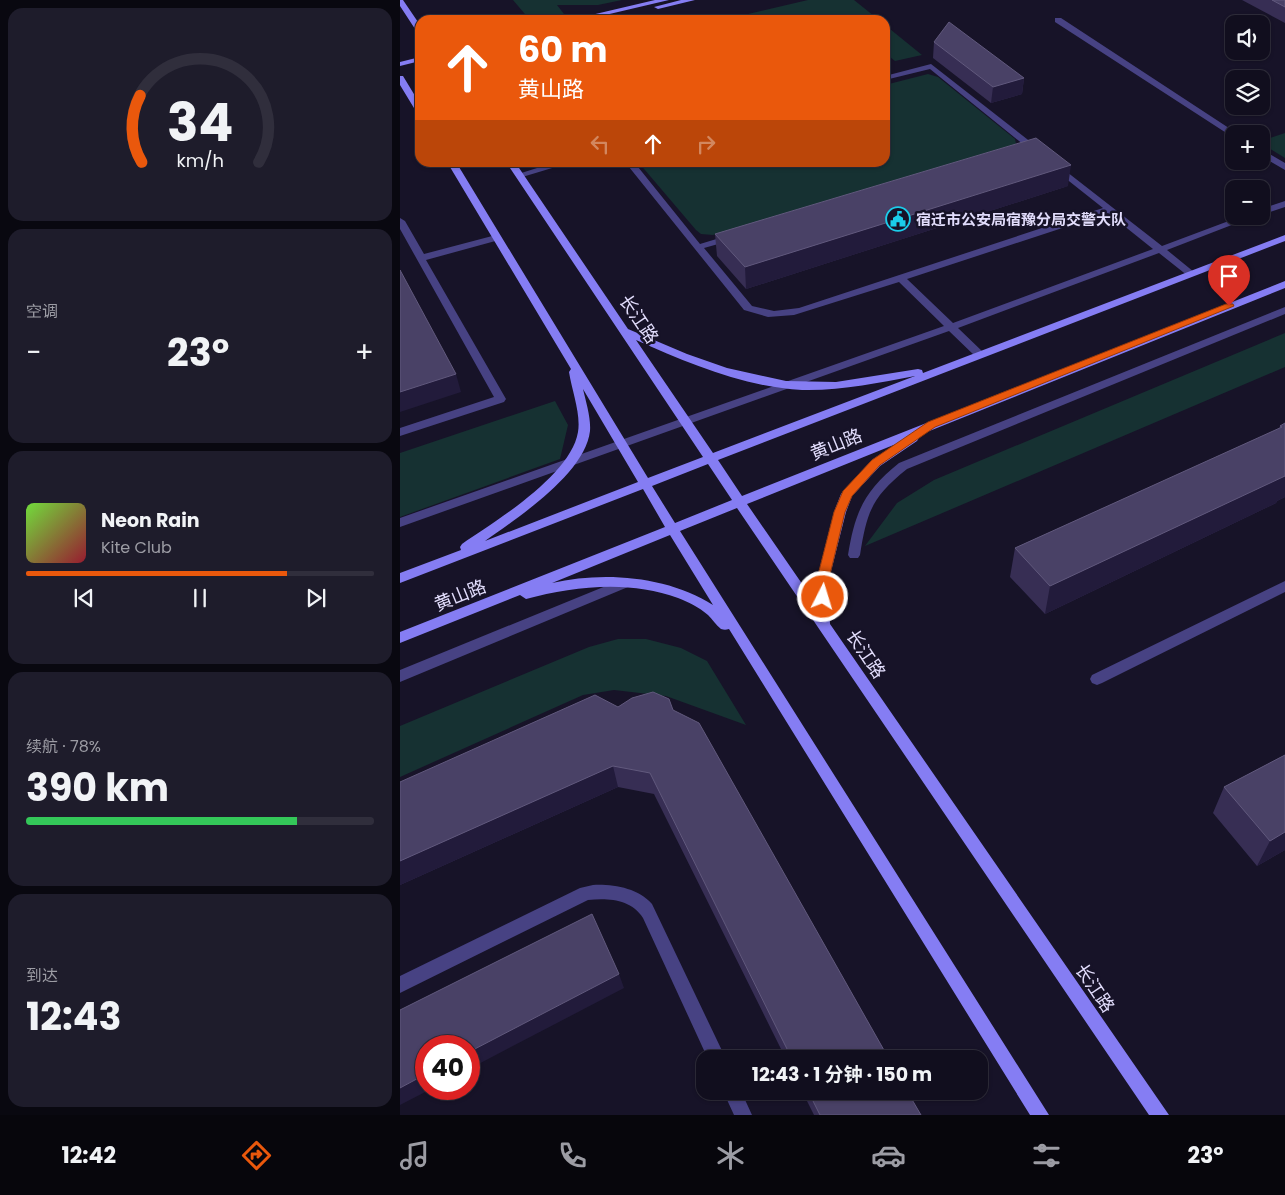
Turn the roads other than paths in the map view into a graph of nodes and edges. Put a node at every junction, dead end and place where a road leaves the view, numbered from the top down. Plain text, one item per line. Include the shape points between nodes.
1 (665, 0) edge
2 (691, 0) edge
3 (400, 1) edge
4 (597, 15) edge
5 (623, 15) edge
6 (1058, 20) dead end
7 (415, 23) edge
8 (415, 55) edge
9 (400, 58) edge
10 (415, 61) edge
11 (400, 64) edge
12 (890, 77) edge
13 (400, 78) edge
14 (415, 103) edge
15 (1225, 128) edge
16 (1270, 158) edge
17 (454, 167) edge
18 (513, 167) edge
19 (550, 167) edge
20 (633, 167) edge
21 (1285, 167) edge
22 (519, 176) junction
23 (1285, 204) edge
24 (1110, 209) junction
25 (1270, 209) edge
26 (400, 221) edge
27 (1227, 225) edge
28 (746, 233) edge
29 (495, 235) junction
30 (1285, 238) edge
31 (698, 247) junction
32 (1160, 250) junction
33 (419, 256) junction
34 (1190, 274) junction
35 (900, 278) junction
36 (1285, 284) edge
37 (1285, 310) edge
38 (951, 327) junction
39 (624, 330) junction
40 (980, 355) junction
41 (572, 364) junction
42 (953, 365) junction
43 (786, 385) junction
44 (685, 421) junction
45 (932, 425) junction
46 (400, 432) edge
47 (620, 444) junction
48 (711, 458) junction
49 (569, 462) junction
50 (644, 483) junction
51 (739, 501) junction
52 (400, 523) edge
53 (672, 528) junction
54 (854, 555) dead end
55 (444, 561) junction
56 (400, 578) edge
57 (623, 584) junction
58 (1285, 586) edge
59 (489, 602) junction
60 (824, 626) junction
61 (400, 638) edge
62 (742, 640) junction
63 (400, 676) edge
64 (1097, 679) dead end
65 (400, 985) edge
66 (713, 1050) edge
67 (736, 1100) edge
68 (743, 1115) edge
69 (1040, 1115) edge
70 (1160, 1115) edge

1 - 4 street
2 - 5 street
3 - 7 street
6 - 15 lane
8 - 9 street
10 - 11 street
12 - 24 lane via 931,66 1028,148
13 - 14 street
16 - 21 lane
17 - 29 street
18 - 22 street, 长江路
19 - 22 lane
20 - 31 lane
22 - 39 street, 长江路
23 - 25 lane
24 - 32 lane
24 - 35 lane
26 - 33 lane
27 - 32 lane
28 - 31 lane
29 - 33 lane
29 - 41 street
30 - 34 street, 黄山路
31 - 35 lane via 748,308 773,315 801,311
32 - 34 lane
32 - 38 lane
33 - 46 lane via 500,399
34 - 40 street, 黄山路
35 - 38 lane
36 - 45 street, 黄山路
37 - 54 lane via 903,466 882,482 869,498 859,520
38 - 40 lane
38 - 43 lane
39 - 43 street via 684,358
39 - 44 street, 长江路
40 - 42 street, 黄山路
41 - 47 street
41 - 49 street via 584,432 579,448
42 - 43 street via 860,383
42 - 48 street, 黄山路
43 - 44 lane
44 - 47 lane
44 - 48 street, 长江路
45 - 51 street, 黄山路
45 - 60 street via 876,463 847,494 822,583
47 - 49 lane
47 - 50 street
48 - 50 street, 黄山路
48 - 51 street, 长江路
49 - 52 lane
49 - 55 street via 546,489 512,517
50 - 53 street
50 - 55 street, 黄山路
51 - 53 street, 黄山路
51 - 60 street, 长江路
53 - 59 street, 黄山路
53 - 62 street
55 - 56 street, 黄山路
57 - 59 street via 564,586
57 - 62 street via 650,586 685,596 709,608
57 - 63 lane
58 - 64 lane
59 - 61 street, 黄山路
60 - 70 street, 长江路
62 - 69 street
65 - 66 lane via 586,893 615,892 642,905 651,918
67 - 68 lane

